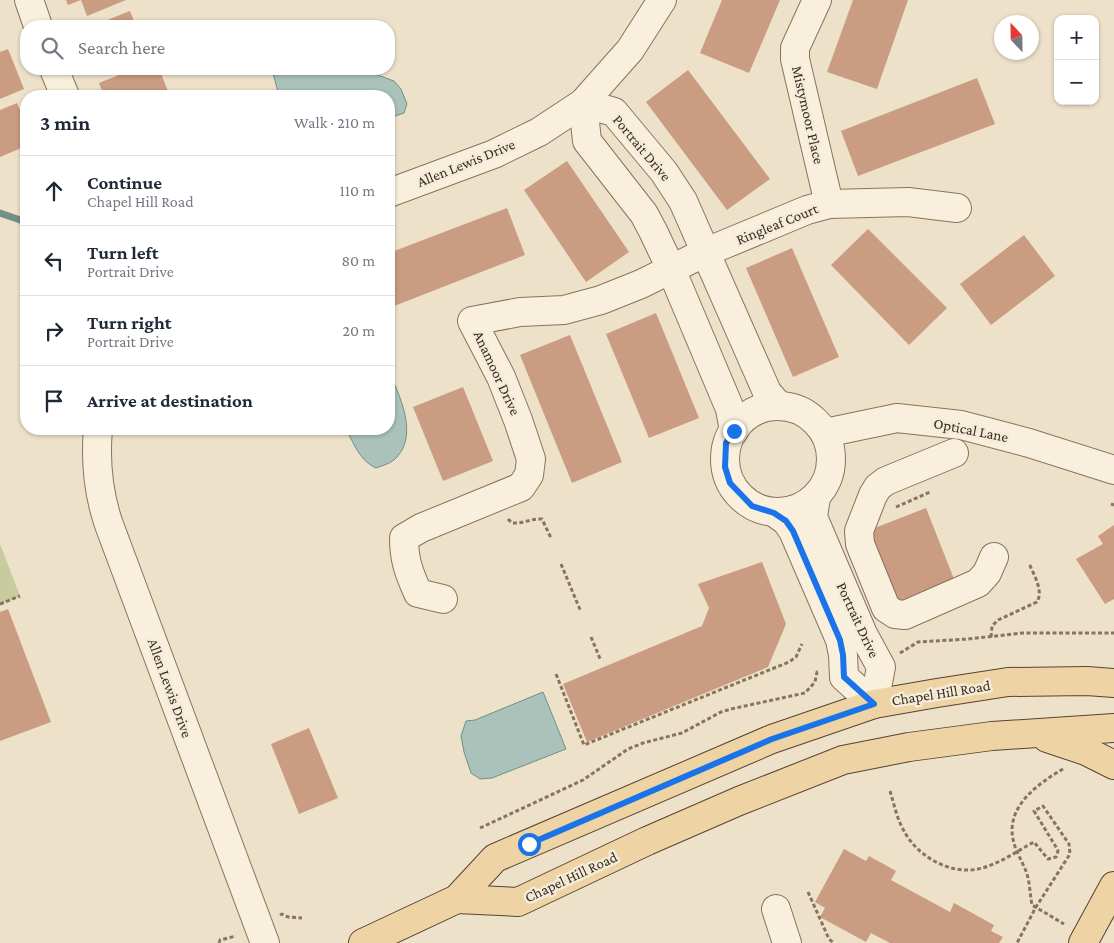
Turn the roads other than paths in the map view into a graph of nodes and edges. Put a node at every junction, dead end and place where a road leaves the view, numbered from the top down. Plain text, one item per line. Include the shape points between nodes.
1 (29, 0) edge
2 (662, 0) edge
3 (817, 0) edge
4 (36, 20) edge
5 (56, 75) edge
6 (63, 90) edge
7 (583, 103) junction
8 (395, 192) edge
9 (829, 204) junction
10 (957, 208) dead end
11 (689, 260) junction
12 (779, 406) junction
13 (734, 431) junction
14 (825, 433) junction
15 (97, 435) edge
16 (954, 453) dead end
17 (1114, 470) edge
18 (816, 497) junction
19 (774, 513) junction
20 (994, 557) dead end
21 (443, 599) dead end
22 (1114, 683) edge
23 (874, 704) junction
24 (1114, 728) edge
25 (1033, 733) junction
26 (1114, 765) edge
27 (1114, 886) edge
28 (456, 899) junction
29 (776, 909) dead end
30 (265, 943) edge
31 (363, 943) edge
32 (787, 943) edge
33 (1083, 943) edge

1 - 4 street
2 - 7 street, Allen Lewis Drive via 630,50
3 - 9 street, Mistymoor Place via 796,48 796,59
5 - 6 street
7 - 8 street, Allen Lewis Drive via 539,132 494,154
7 - 11 street, Portrait Drive via 587,141 644,214
7 - 11 street, Portrait Drive via 614,112 664,172 683,201
9 - 10 street, Ringleaf Court via 908,202
9 - 11 street, Ringleaf Court via 807,210
11 - 12 street, Portrait Drive via 766,392
11 - 13 street, Portrait Drive
11 - 21 street, Anamoor Drive via 601,300 564,310 520,312 472,321 501,377 531,459 529,475 522,488 421,528 404,538 404,557 418,593
12 - 13 street, Portrait Drive via 759,409 739,423
12 - 14 street, Portrait Drive via 800,410 817,422
13 - 19 street, Portrait Drive via 726,443 725,467 730,483 752,506
14 - 17 street, Optical Lane via 898,418 961,425
14 - 18 street, Portrait Drive via 832,460 827,480
15 - 30 street, Allen Lewis Drive via 100,500
16 - 20 street via 878,487 859,531 860,544 886,608 895,614 905,615 978,583
18 - 19 street, Portrait Drive via 798,509
18 - 23 street, Portrait Drive via 813,518 863,634 881,667
19 - 23 street, Portrait Drive via 793,531 840,640 844,677
22 - 23 main road, Chapel Hill Road via 1008,682
23 - 28 main road, Chapel Hill Road via 772,739 495,858
24 - 25 main road, Chapel Hill Road
25 - 26 main road via 1086,751
25 - 28 main road, Chapel Hill Road via 909,746 843,760 656,837 518,902
27 - 33 main road
28 - 31 main road, Chapel Hill Road
29 - 32 street

